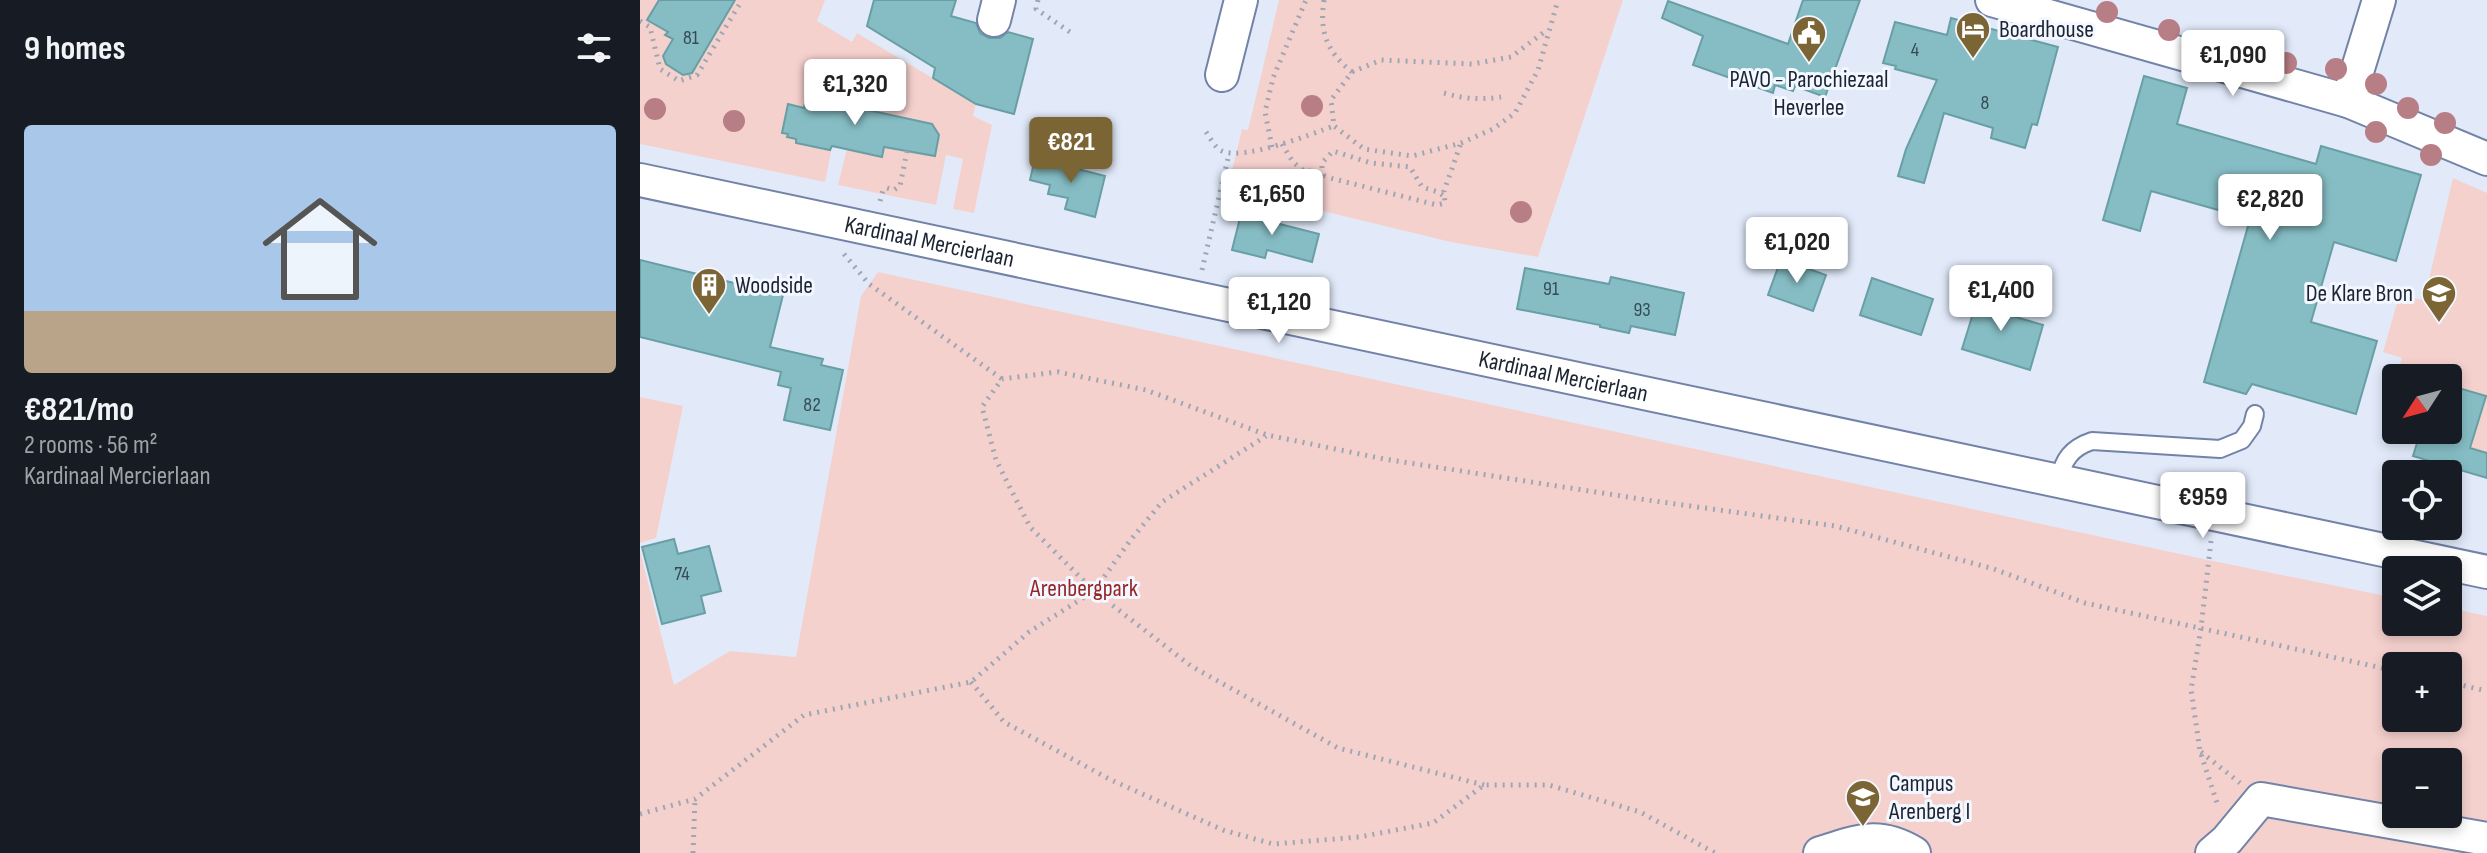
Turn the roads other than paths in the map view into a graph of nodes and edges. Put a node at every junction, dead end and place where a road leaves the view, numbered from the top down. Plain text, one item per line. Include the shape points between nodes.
1 (1241, 0) edge
2 (1992, 0) edge
3 (2379, 0) edge
4 (1222, 75) dead end
5 (2348, 101) junction
6 (2487, 159) edge
7 (640, 180) edge
8 (2255, 414) dead end
9 (2058, 481) junction
10 (2487, 572) edge
11 (2487, 839) edge
12 (2220, 846) edge
13 (1820, 853) edge
14 (1914, 853) edge

1 - 4 street
2 - 5 street
3 - 5 street
5 - 6 street
7 - 9 street, Kardinaal Mercierlaan
8 - 9 lane via 2242,440 2220,449 2092,441 2076,446 2063,462
9 - 10 street, Kardinaal Mercierlaan
11 - 12 street via 2261,799
13 - 14 street via 1871,839 1897,843

